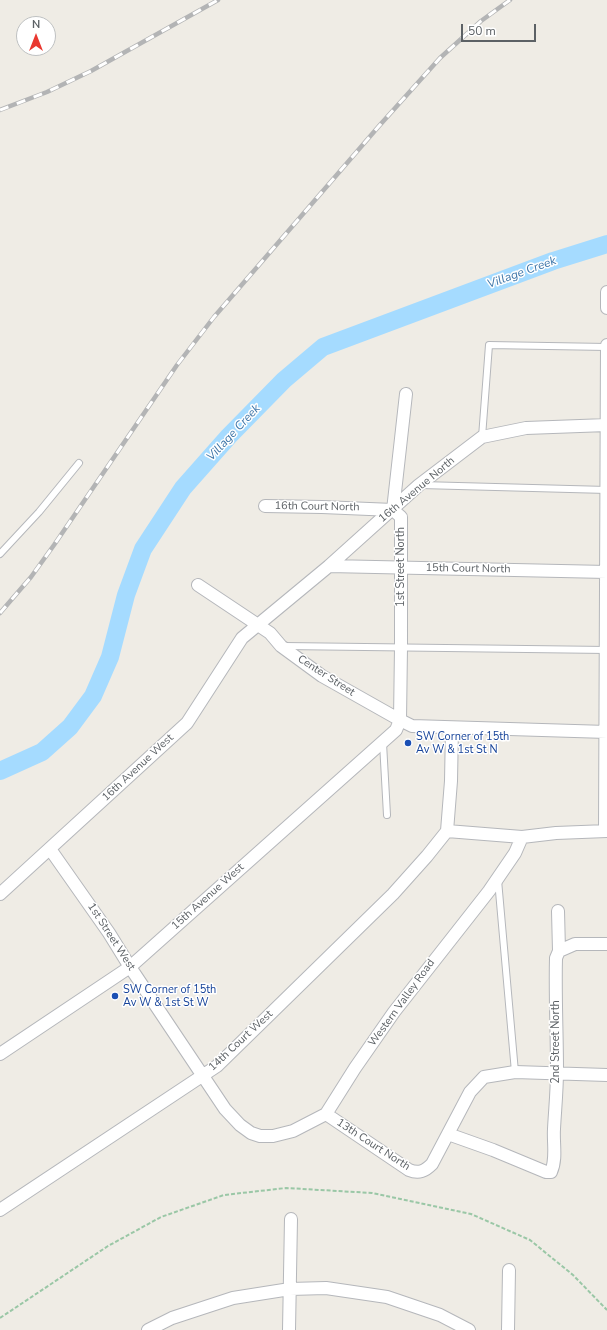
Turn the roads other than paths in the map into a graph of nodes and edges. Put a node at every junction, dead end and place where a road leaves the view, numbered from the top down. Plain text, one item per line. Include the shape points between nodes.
1 (607, 292) edge
2 (607, 308) edge
3 (607, 346) edge
4 (406, 394) dead end
5 (606, 425) edge
6 (482, 437) junction
7 (79, 463) dead end
8 (419, 485) junction
9 (607, 490) edge
10 (265, 506) dead end
11 (393, 510) junction
12 (0, 554) edge
13 (329, 566) junction
14 (402, 567) junction
15 (606, 572) edge
16 (198, 585) dead end
17 (257, 625) junction
18 (281, 646) junction
19 (401, 647) junction
20 (607, 650) edge
21 (400, 720) junction
22 (452, 728) junction
23 (606, 732) edge
24 (382, 742) junction
25 (606, 803) edge
26 (387, 815) dead end
27 (447, 831) junction
28 (606, 831) edge
29 (522, 837) junction
30 (50, 849) junction
31 (498, 877) junction
32 (0, 894) edge
33 (558, 912) dead end
34 (607, 944) edge
35 (558, 951) junction
36 (130, 967) junction
37 (0, 1054) edge
38 (515, 1072) junction
39 (557, 1073) junction
40 (202, 1075) junction
41 (607, 1075) edge
42 (326, 1114) junction
43 (448, 1134) junction
44 (0, 1210) edge
45 (291, 1219) dead end
46 (508, 1270) dead end
47 (290, 1289) junction
48 (148, 1330) edge
49 (289, 1330) edge
50 (469, 1330) edge
51 (508, 1330) edge

1 - 2 street
3 - 5 street
3 - 6 lane via 489,345
4 - 11 street
5 - 6 street, 16th Avenue North via 526,428
5 - 9 street
6 - 8 street, 16th Avenue North
7 - 12 lane
8 - 9 lane
8 - 11 street, 16th Avenue North
9 - 15 street
10 - 11 street, 16th Court North
11 - 13 street, 16th Avenue North
11 - 14 street, 1st Street North via 401,517
13 - 14 street, 15th Court North
13 - 17 street, 16th Avenue North
14 - 15 street, 15th Court North
14 - 19 street, 1st Street North
15 - 20 street
16 - 17 street, Center Street
17 - 18 street, Center Street via 270,633
17 - 30 street, 16th Avenue West via 242,638 187,723
18 - 19 lane
18 - 21 street, Center Street via 322,676
19 - 20 lane
19 - 21 street, 1st Street North
20 - 23 street
21 - 22 street, Center Street via 412,726
21 - 24 street, 15th Avenue West via 396,730
22 - 23 street, Center Street
22 - 27 street
23 - 25 street
24 - 26 lane
24 - 36 street, 15th Avenue West
25 - 28 street
27 - 29 street
27 - 40 street, 14th Court West via 392,894 217,1066
28 - 29 street
29 - 31 street, Western Valley Road via 515,853
30 - 32 street, 16th Avenue West
30 - 36 street, 1st Street West
31 - 38 lane
31 - 42 street, Western Valley Road via 394,1012
33 - 35 street, 2nd Street North
34 - 35 street via 575,944
35 - 39 street, 2nd Street North via 555,988
36 - 37 street, 15th Avenue West
36 - 40 street, 1st Street West
38 - 39 street
38 - 43 street via 484,1077 470,1092
39 - 41 street
39 - 43 street, 2nd Street North via 551,1172
40 - 42 street, 1st Street West via 240,1125 260,1136 293,1131
40 - 44 street, 14th Court West
42 - 43 street, 13th Court North via 415,1172 422,1172 432,1164
45 - 47 street
46 - 51 street
47 - 48 street via 233,1298 172,1318
47 - 49 street
47 - 50 street via 326,1288 387,1297 440,1315

